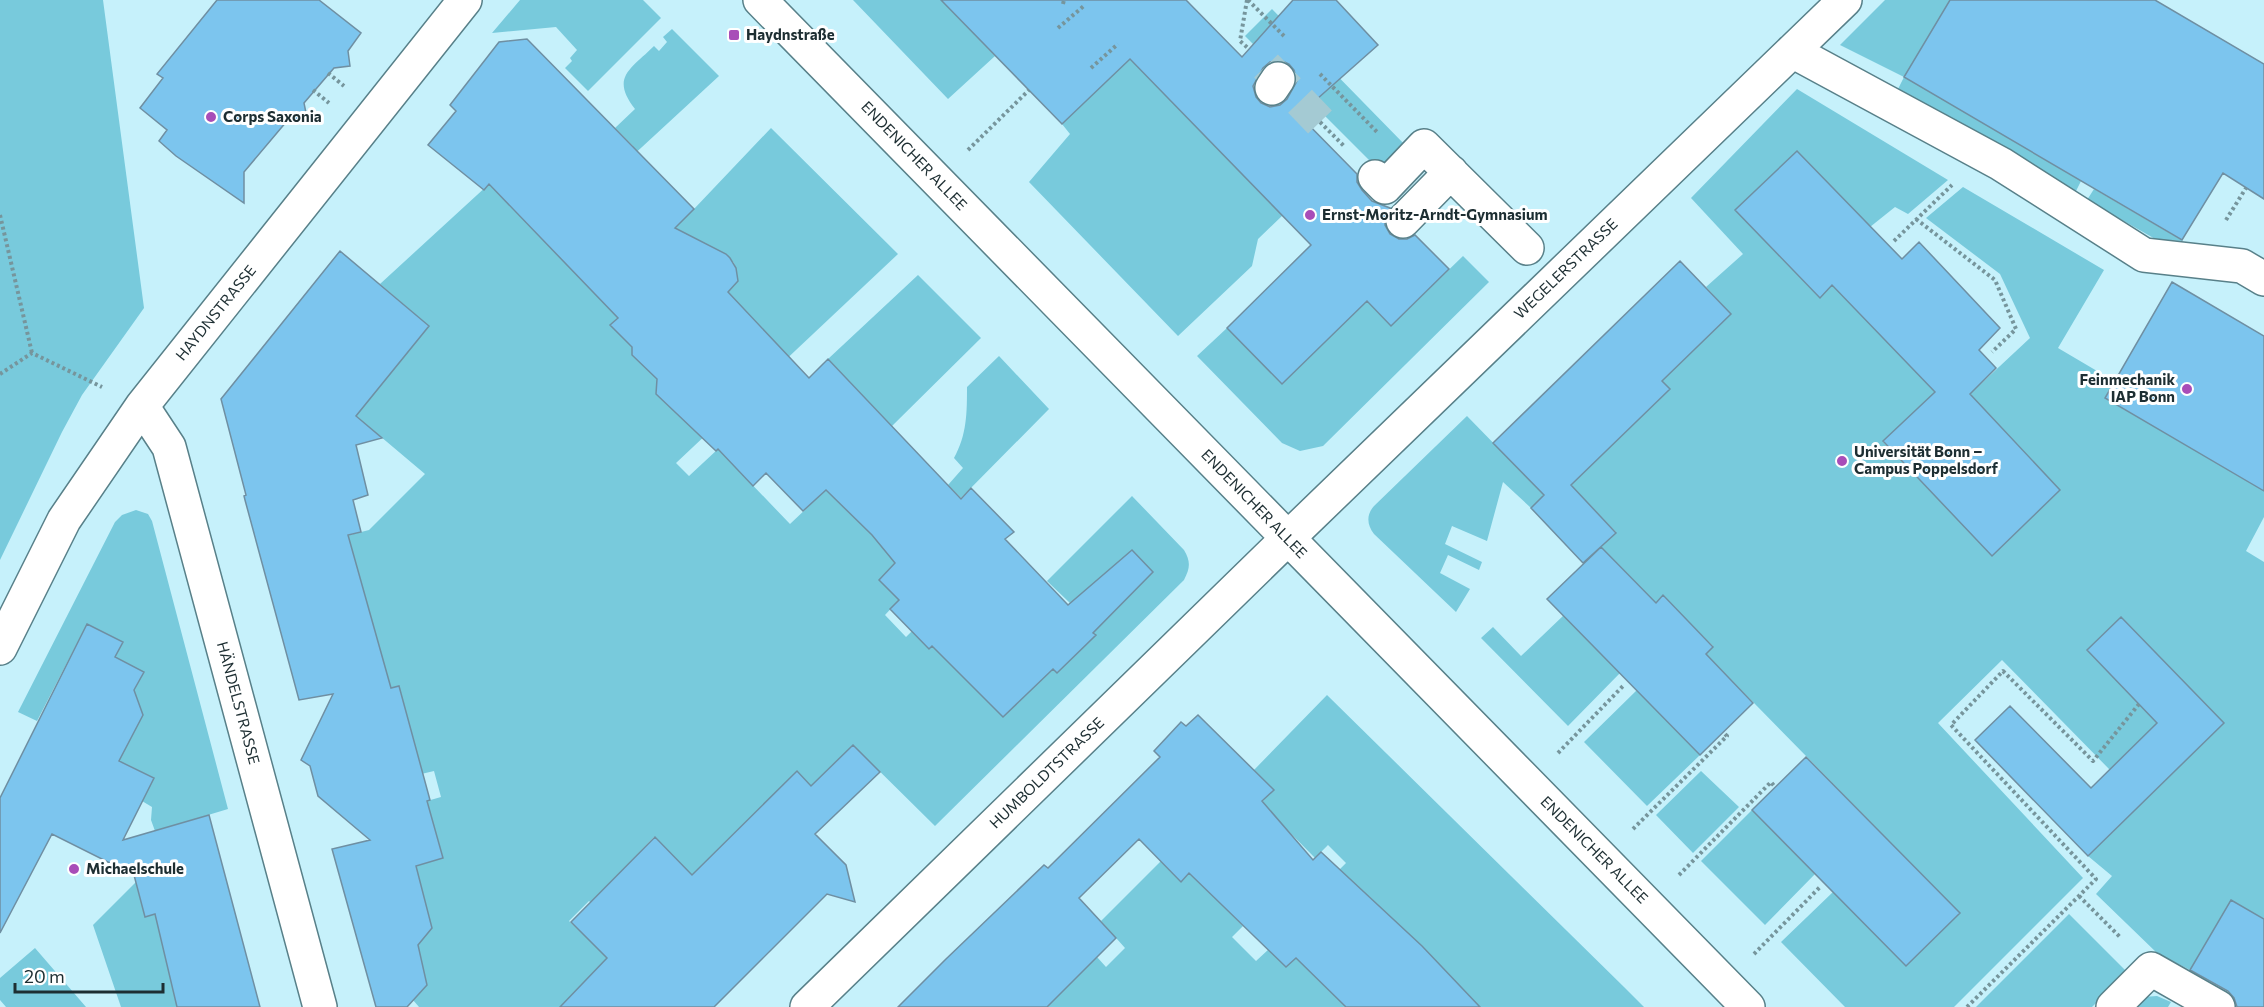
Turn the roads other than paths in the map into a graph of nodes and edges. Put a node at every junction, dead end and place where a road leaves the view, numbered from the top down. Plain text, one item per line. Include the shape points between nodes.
1 (465, 0) edge
2 (760, 0) edge
3 (1845, 0) edge
4 (1792, 51) junction
5 (1451, 172) junction
6 (1375, 177) dead end
7 (1403, 221) dead end
8 (1527, 248) dead end
9 (2264, 279) edge
10 (142, 406) junction
11 (1287, 539) junction
12 (0, 648) edge
13 (320, 1007) edge
14 (807, 1007) edge
15 (1748, 1007) edge
16 (2113, 1007) edge
17 (2218, 1007) edge

1 - 10 street, HAYDNSTRASSE
2 - 11 street, ENDENICHER ALLEE
3 - 4 street, WEGELERSTRASSE
4 - 9 street via 2001,164 2144,255 2242,266
4 - 11 street, WEGELERSTRASSE
5 - 6 street via 1424,146 1385,187
5 - 7 street
5 - 8 street
10 - 12 street, HAYDNSTRASSE via 64,520
10 - 13 street, HÄNDELSTRASSE via 169,447
11 - 14 street, HUMBOLDTSTRASSE
11 - 15 street, ENDENICHER ALLEE
16 - 17 street via 2151,969

